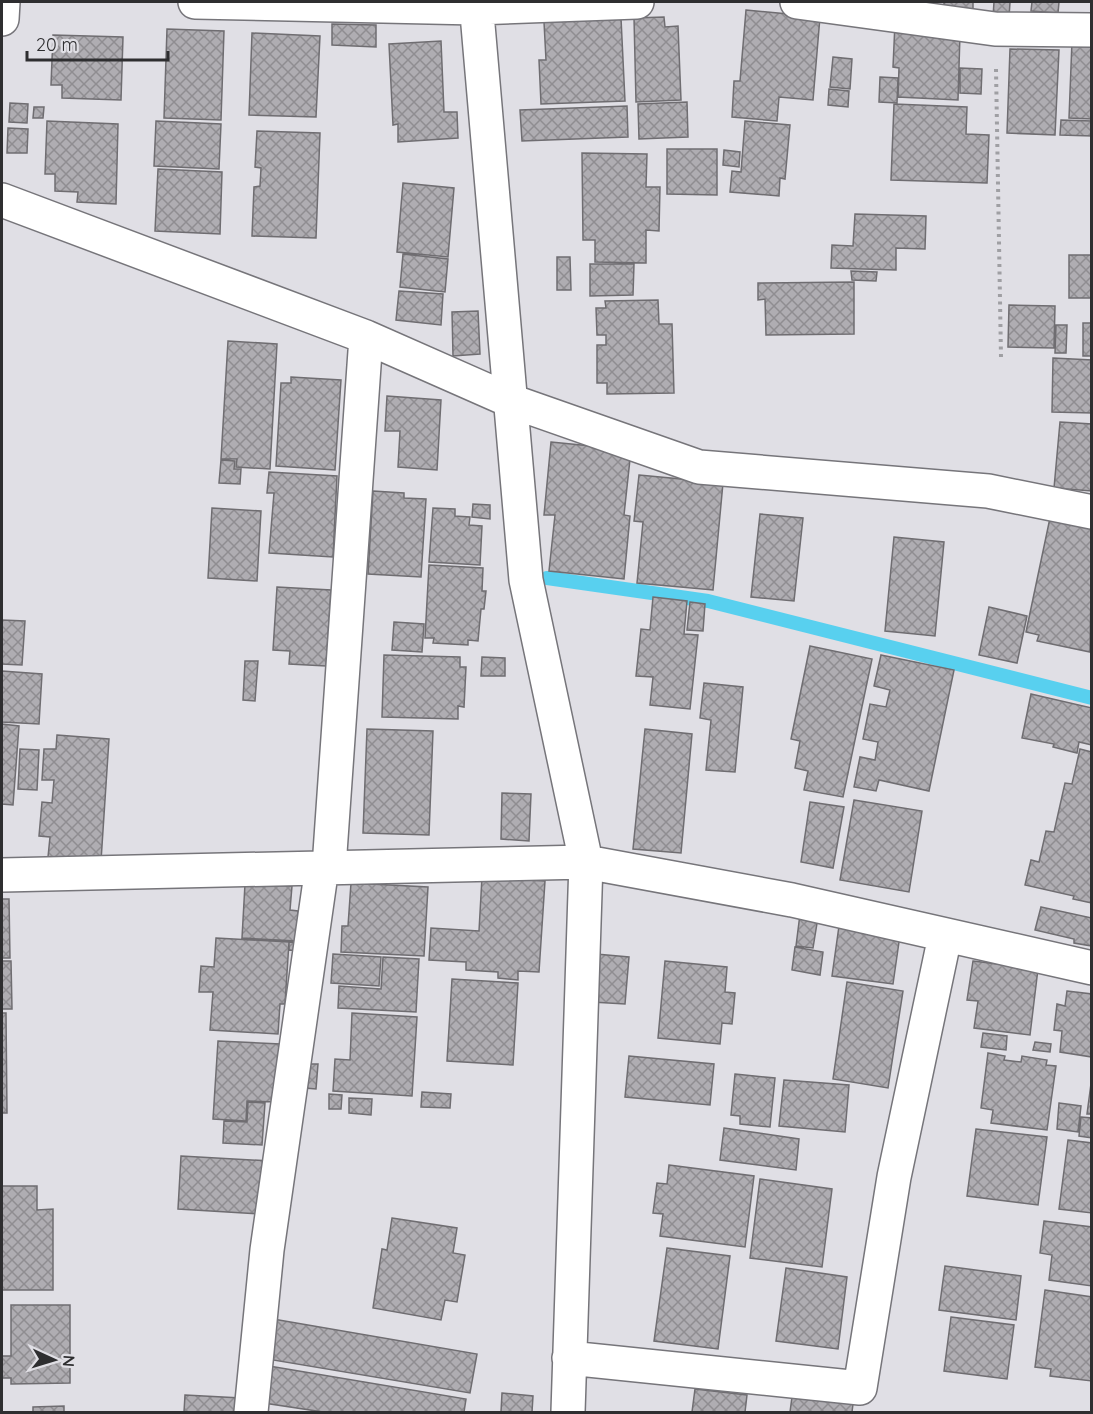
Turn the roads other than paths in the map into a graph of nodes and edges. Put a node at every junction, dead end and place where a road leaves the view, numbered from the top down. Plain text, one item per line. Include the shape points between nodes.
1 (3, 2) edge
2 (195, 2) edge
3 (637, 2) edge
4 (797, 2) edge
5 (476, 5) edge
6 (2, 19) edge
7 (1092, 30) edge
8 (2, 200) edge
9 (366, 337) junction
10 (511, 400) junction
11 (1092, 512) edge
12 (586, 862) junction
13 (326, 867) junction
14 (2, 875) edge
15 (945, 936) junction
16 (1092, 968) edge
17 (569, 1358) junction
18 (251, 1413) edge
19 (568, 1413) edge

1 - 6 street
2 - 5 street
3 - 5 street
4 - 7 street via 995,29
5 - 10 street
8 - 9 street
9 - 10 street
9 - 13 street
10 - 11 street via 699,467 988,491
10 - 12 street via 526,580
12 - 13 street
12 - 15 street via 792,900
12 - 17 street
13 - 14 street
13 - 18 street via 267,1250
15 - 16 street
15 - 17 street via 894,1177 860,1388
17 - 19 street

